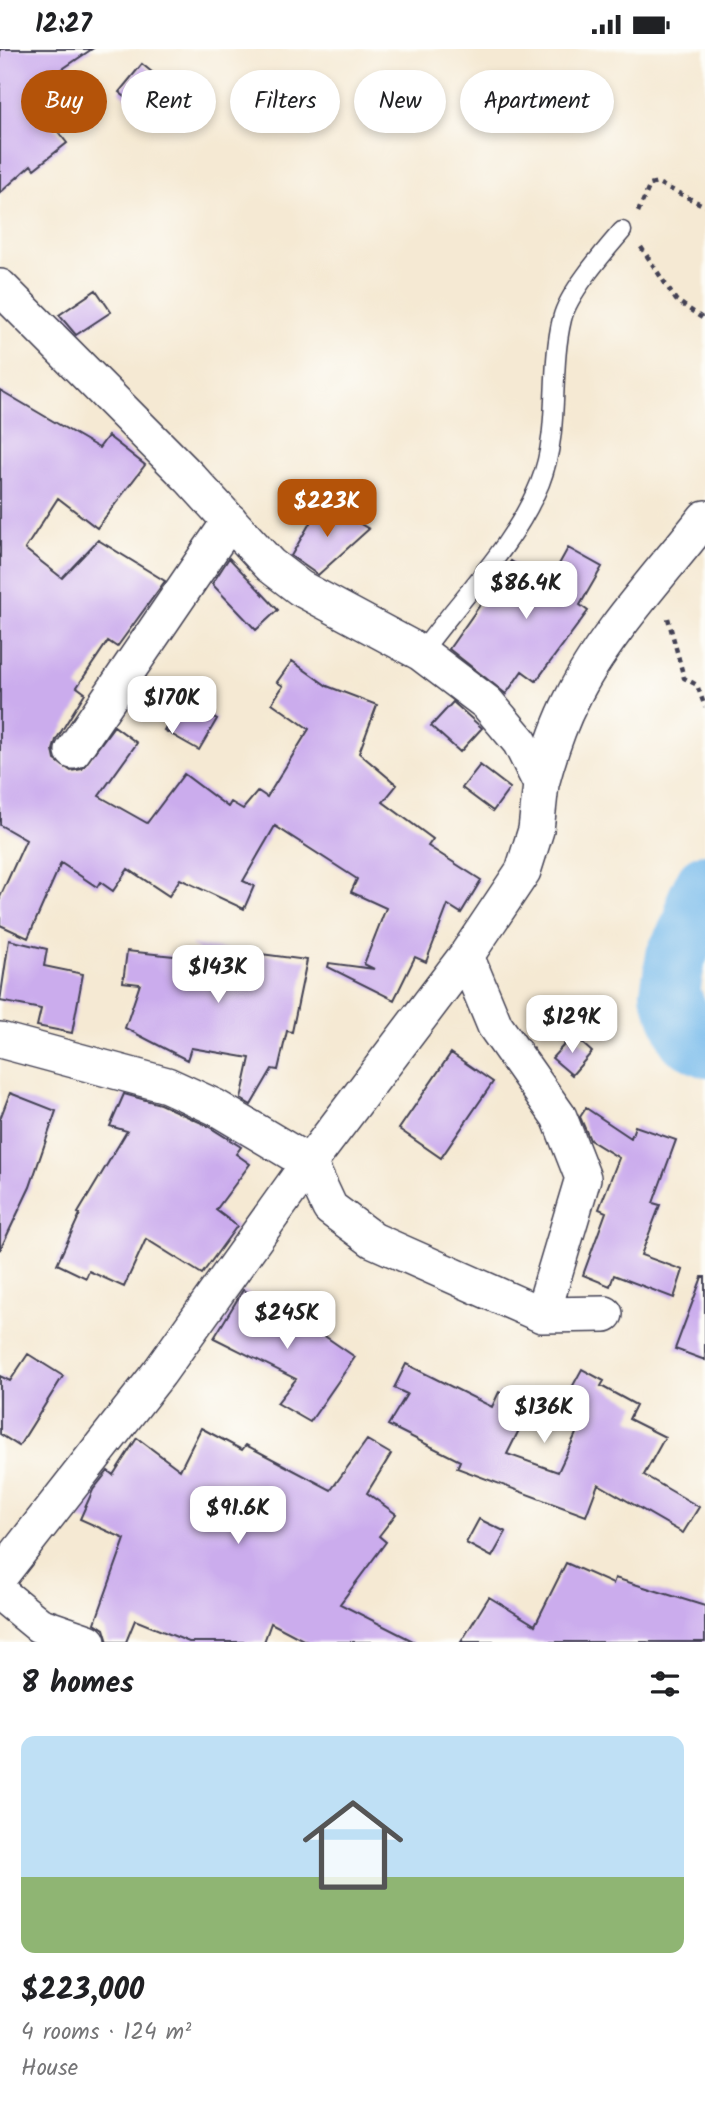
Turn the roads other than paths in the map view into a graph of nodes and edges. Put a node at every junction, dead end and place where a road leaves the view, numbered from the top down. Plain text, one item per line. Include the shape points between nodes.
1 (622, 231) road end
2 (0, 286) edge
3 (705, 518) edge
4 (230, 521) junction
5 (421, 653) junction
6 (74, 751) dead end
7 (541, 784) junction
8 (466, 956) junction
9 (0, 1040) edge
10 (309, 1163) junction
11 (605, 1314) dead end
12 (542, 1315) junction
13 (0, 1576) edge
14 (0, 1593) edge
15 (88, 1642) edge

1 - 5 lane via 587,274 562,317 551,450 539,484 508,543
2 - 4 street
3 - 7 street via 596,658 553,741
4 - 5 street via 270,565 300,588
4 - 6 street
5 - 7 street via 487,703 520,741
7 - 8 street via 536,830 523,871
8 - 10 street
8 - 12 street via 495,1026 559,1117 583,1178
9 - 10 street via 167,1085 215,1107
10 - 12 street via 330,1208 373,1240
10 - 13 street via 159,1373
11 - 12 street
14 - 15 street via 39,1625

